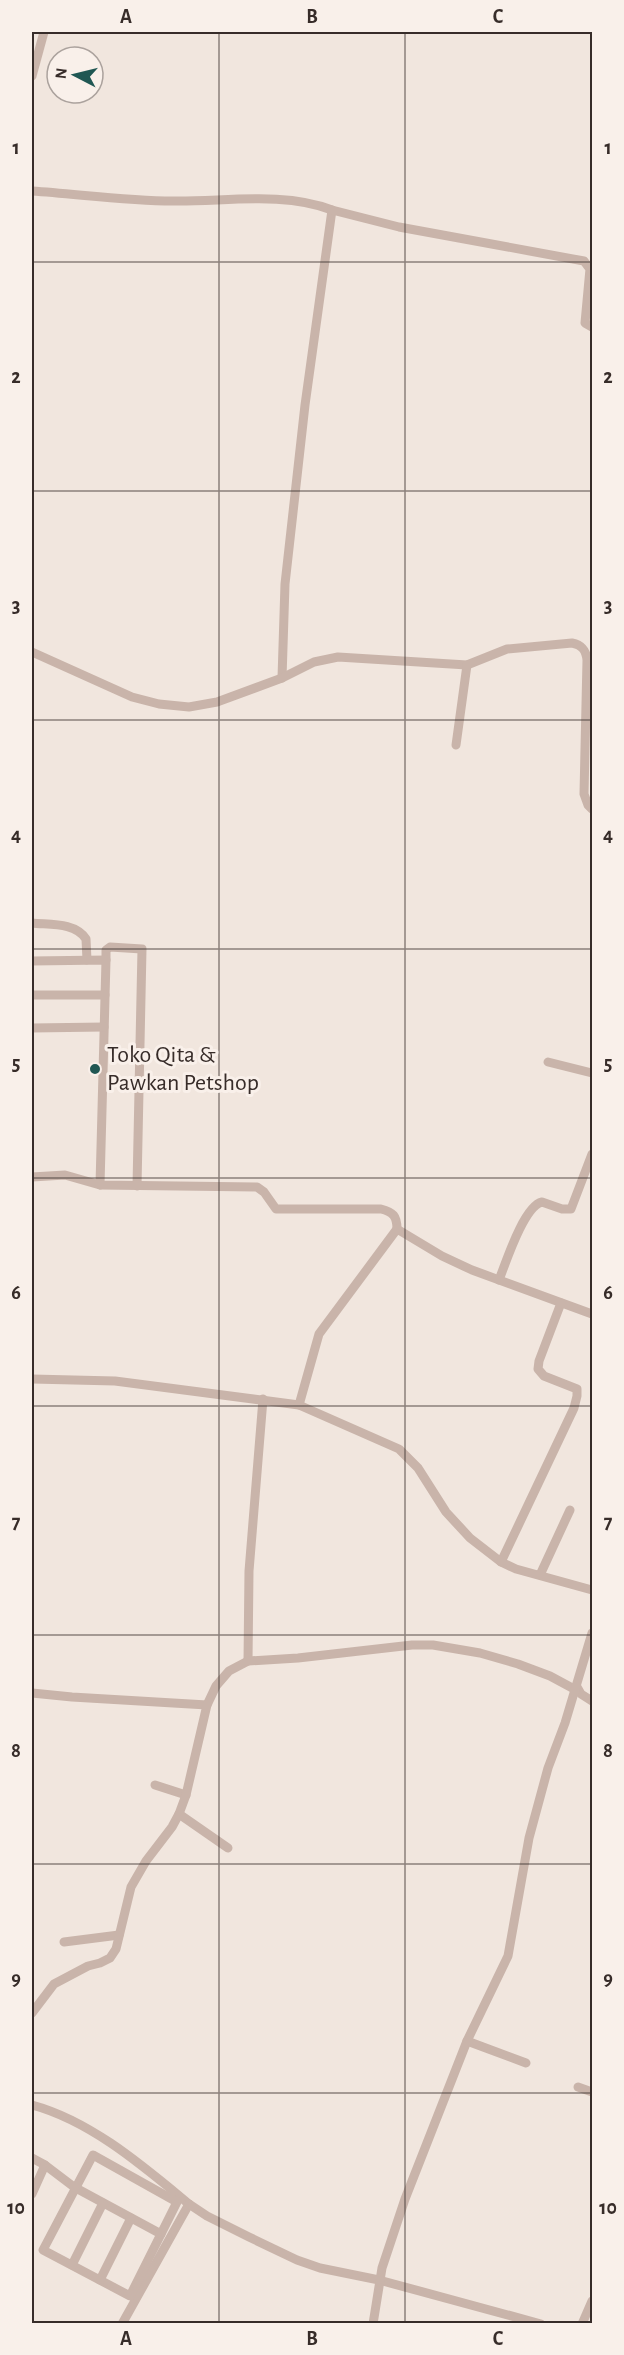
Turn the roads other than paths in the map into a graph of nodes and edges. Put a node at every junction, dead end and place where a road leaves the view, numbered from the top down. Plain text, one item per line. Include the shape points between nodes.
1 (44, 32) edge
2 (32, 76) edge
3 (32, 191) edge
4 (332, 210) junction
5 (592, 327) edge
6 (32, 652) edge
7 (467, 665) junction
8 (282, 678) junction
9 (456, 745) dead end
10 (592, 809) edge
11 (32, 923) edge
12 (32, 960) edge
13 (87, 960) junction
14 (106, 960) junction
15 (32, 995) edge
16 (105, 995) junction
17 (104, 1027) junction
18 (32, 1028) edge
19 (548, 1062) dead end
20 (592, 1073) edge
21 (592, 1154) edge
22 (32, 1177) edge
23 (100, 1185) junction
24 (137, 1186) junction
25 (397, 1229) junction
26 (499, 1280) junction
27 (561, 1303) junction
28 (592, 1314) edge
29 (32, 1379) edge
30 (263, 1399) junction
31 (299, 1406) junction
32 (570, 1510) dead end
33 (501, 1562) junction
34 (540, 1575) junction
35 (592, 1590) edge
36 (592, 1633) edge
37 (248, 1661) junction
38 (576, 1688) junction
39 (32, 1693) edge
40 (592, 1701) edge
41 (207, 1705) junction
42 (155, 1785) dead end
43 (186, 1795) junction
44 (179, 1814) junction
45 (228, 1848) dead end
46 (119, 1935) junction
47 (64, 1942) dead end
48 (32, 2013) edge
49 (467, 2041) junction
50 (526, 2063) dead end
51 (578, 2087) dead end
52 (592, 2092) edge
53 (32, 2105) edge
54 (32, 2158) edge
55 (45, 2165) junction
56 (74, 2187) junction
57 (32, 2194) edge
58 (103, 2203) junction
59 (189, 2204) junction
60 (131, 2218) junction
61 (161, 2234) junction
62 (72, 2265) junction
63 (100, 2280) junction
64 (379, 2280) junction
65 (592, 2301) edge
66 (122, 2324) edge
67 (373, 2324) edge
68 (541, 2324) edge
69 (582, 2324) edge

1 - 2 street
3 - 4 street via 172,201 267,200
4 - 5 street via 399,227 584,261 590,269 585,323
4 - 8 street via 285,584
6 - 8 street via 132,697 159,704 200,706
7 - 8 street via 338,657 314,662
7 - 9 street
7 - 10 street via 507,650 572,643 584,648 584,794
11 - 13 street via 79,931 86,939
12 - 13 street
13 - 14 street
14 - 16 street
14 - 24 street via 110,947 143,951
15 - 16 street
16 - 17 street
17 - 18 street
17 - 23 street
19 - 20 street
21 - 26 street via 571,1209 542,1202 532,1208
22 - 23 street via 65,1175
23 - 24 street
24 - 25 street via 257,1187 276,1209 381,1209 392,1212
25 - 26 street via 442,1256
25 - 31 street via 319,1334
26 - 27 street
27 - 28 street
27 - 33 street via 538,1369 544,1376 577,1389 577,1396
29 - 30 street via 115,1381
30 - 31 street
30 - 37 street via 249,1571
31 - 33 street via 399,1449 418,1468 446,1512 470,1538
32 - 34 street
33 - 34 street
34 - 35 street
36 - 38 street
37 - 38 street via 433,1645 518,1664
37 - 41 street via 229,1671
38 - 40 street
38 - 49 street via 529,1838 508,1956
39 - 41 street
41 - 43 street
42 - 43 street
43 - 44 street
44 - 45 street
44 - 46 street via 136,1877
46 - 47 street
46 - 48 street via 110,1958 59,1981
49 - 50 street
49 - 64 street via 405,2199
51 - 52 street
53 - 59 street via 62,2116 109,2143
54 - 55 street
55 - 56 street
55 - 57 street
56 - 58 street
56 - 61 street via 93,2155 110,2164 177,2202
56 - 62 street via 43,2250
58 - 60 street
58 - 62 street
59 - 64 street via 297,2260
59 - 66 street
60 - 61 street
60 - 63 street
61 - 63 street via 130,2296
62 - 63 street
64 - 67 street
64 - 68 street
65 - 69 street

